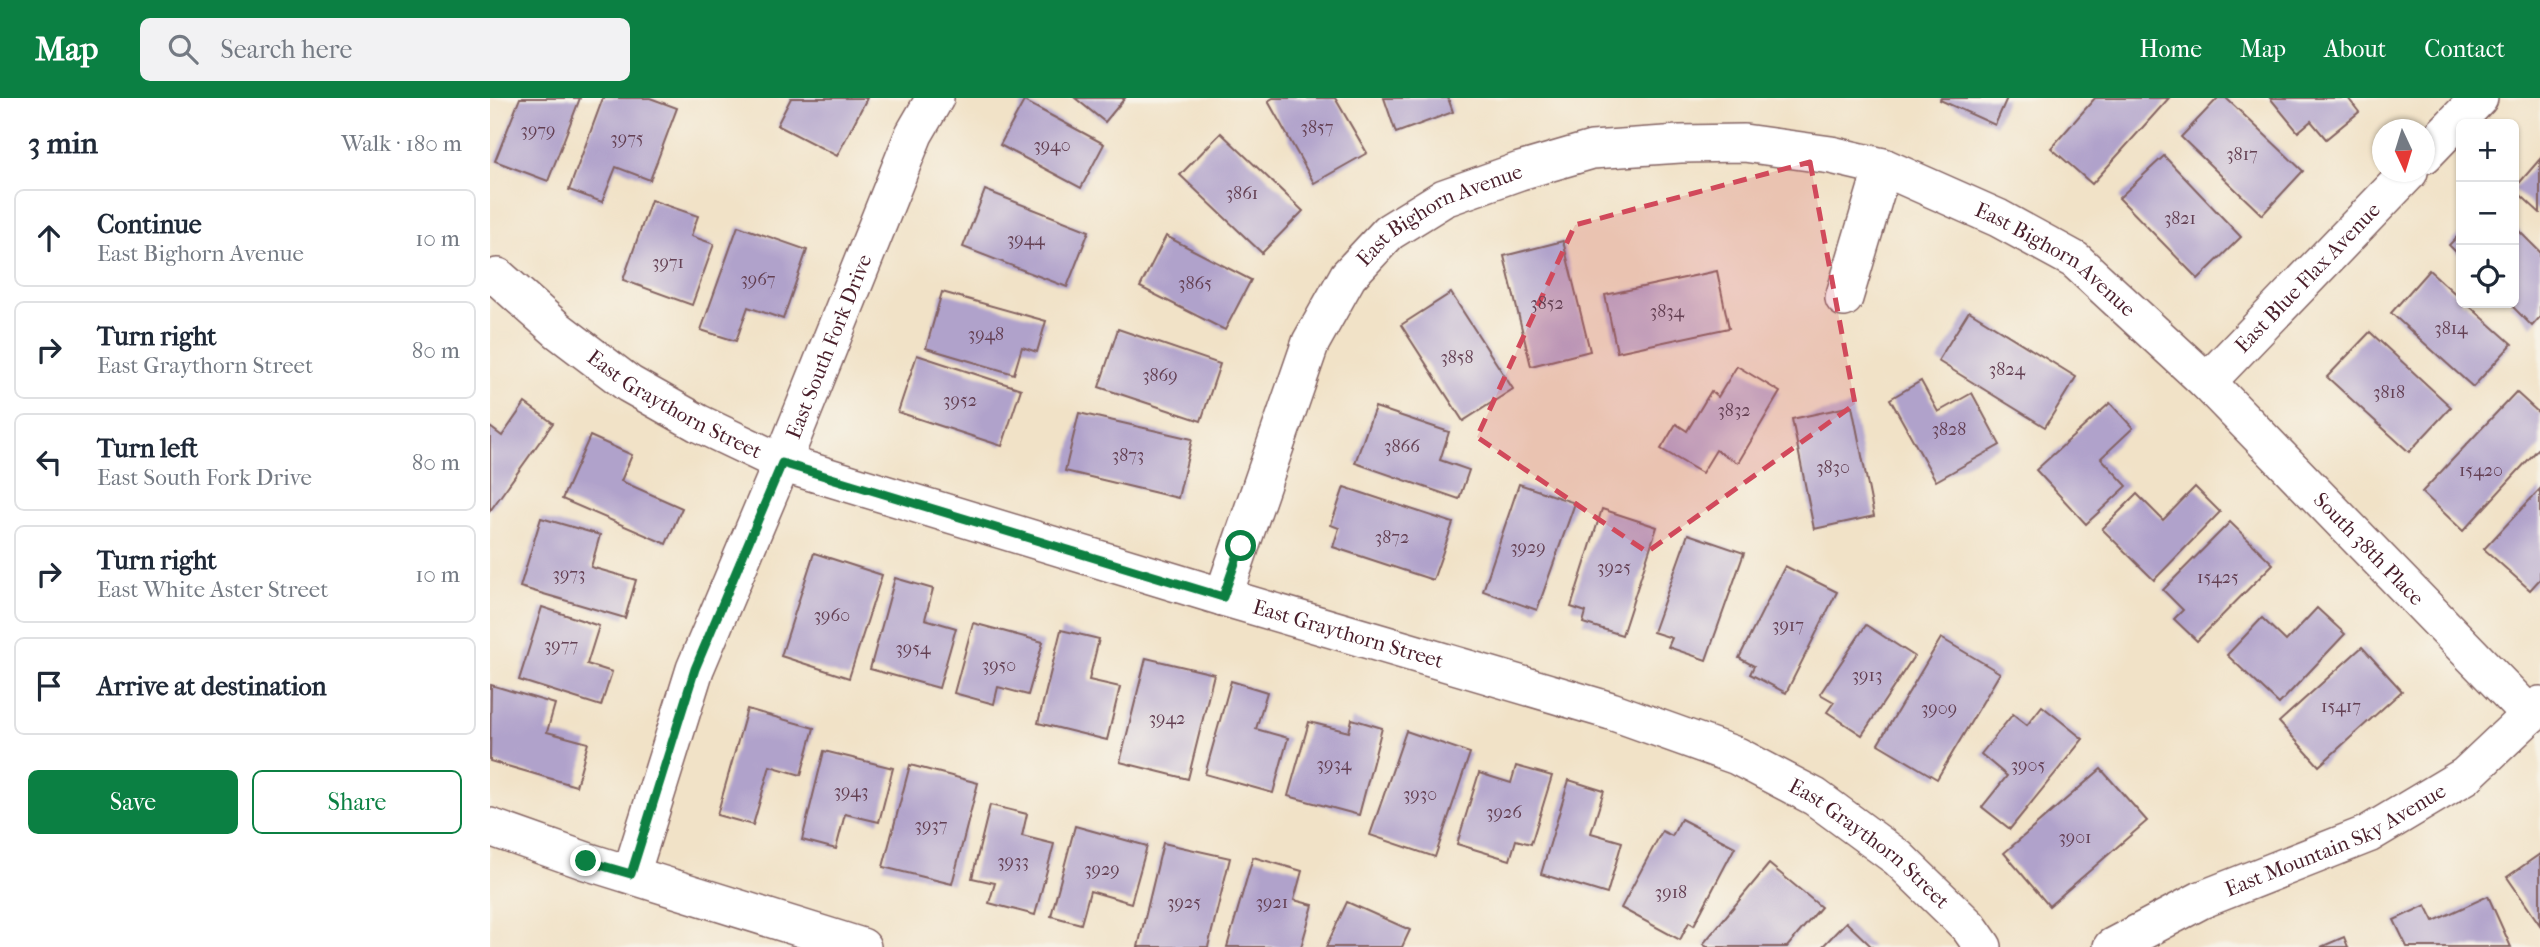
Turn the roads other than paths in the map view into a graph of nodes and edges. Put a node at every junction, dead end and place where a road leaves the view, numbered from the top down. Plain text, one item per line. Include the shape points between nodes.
1 (935, 98) edge
2 (2479, 98) edge
3 (2435, 144) edge
4 (1883, 167) junction
5 (2399, 182) edge
6 (498, 277) dead end
7 (1844, 298) dead end
8 (2207, 382) junction
9 (782, 463) junction
10 (1223, 597) junction
11 (2535, 710) edge
12 (490, 827) edge
13 (631, 874) junction
14 (862, 947) edge
15 (1983, 947) edge
16 (2112, 947) edge

1 - 9 street, East South Fork Drive via 914,134
2 - 3 street
4 - 7 street
4 - 8 street, East Bighorn Avenue via 2075,260
4 - 10 street, East Bighorn Avenue via 1744,143 1592,150 1444,198 1389,232 1348,276 1311,342
5 - 8 street, East Blue Flax Avenue
6 - 9 street, East Graythorn Street via 628,384
8 - 11 street, South 38th Place
9 - 10 street, East Graythorn Street
9 - 13 street, East South Fork Drive via 695,669
10 - 15 street, East Graythorn Street via 1611,711 1737,757 1815,797 1898,858 1969,927
11 - 16 street, East Mountain Sky Avenue via 2465,776 2368,834 2201,900
12 - 13 street
13 - 14 street

